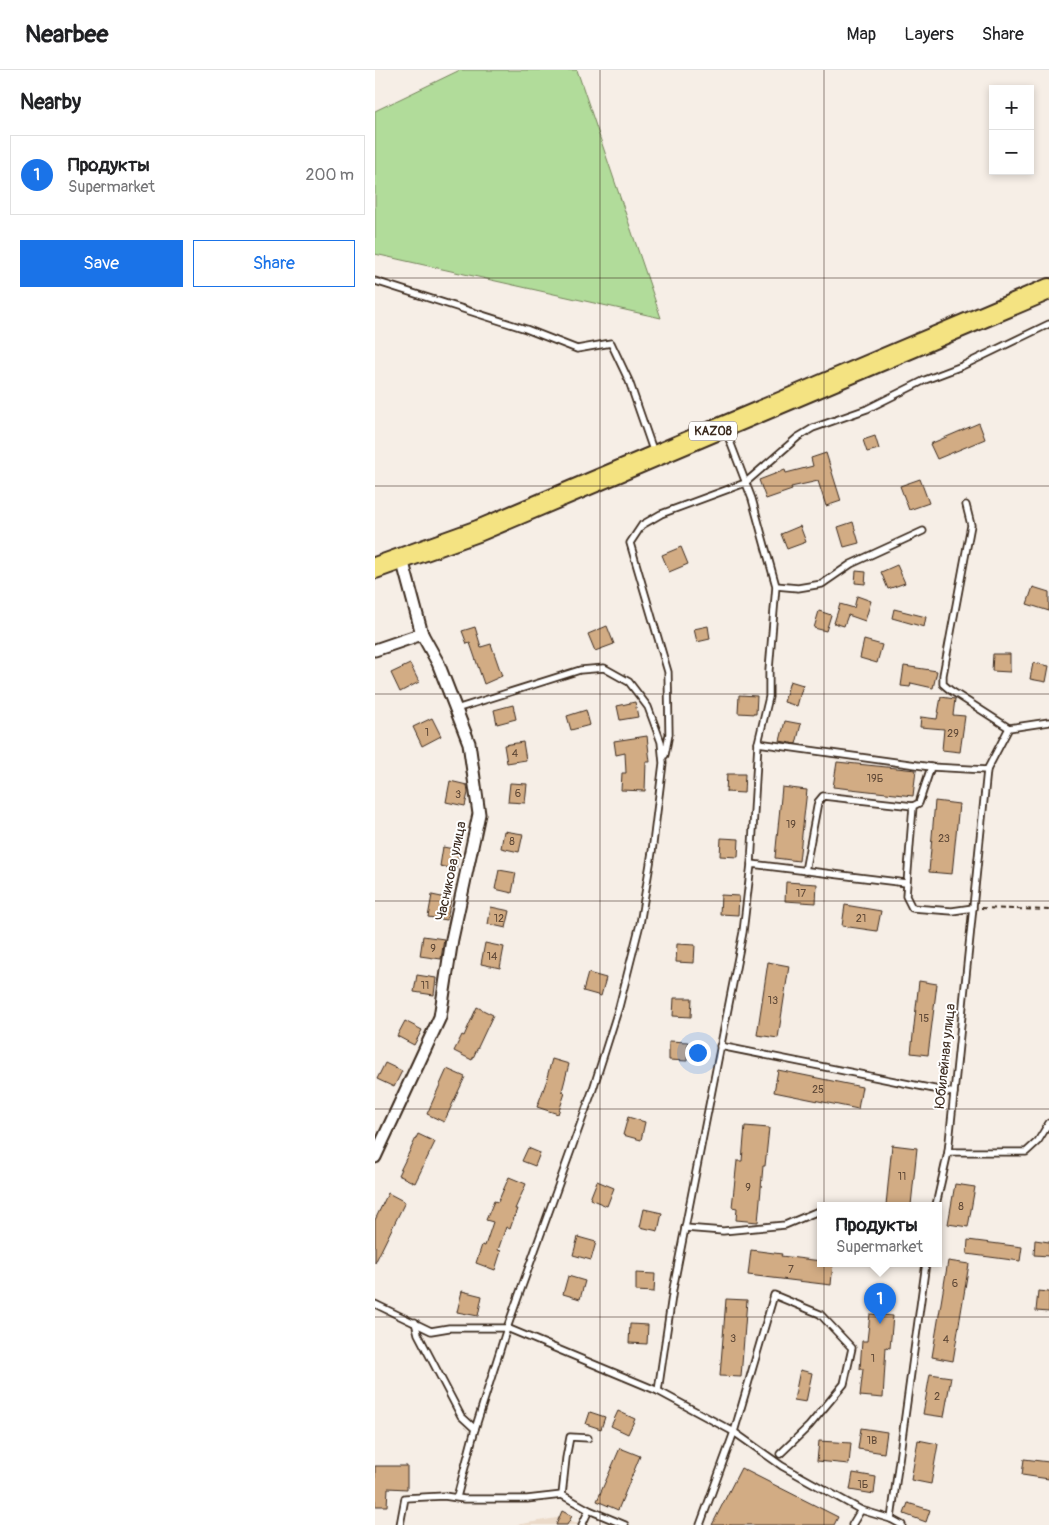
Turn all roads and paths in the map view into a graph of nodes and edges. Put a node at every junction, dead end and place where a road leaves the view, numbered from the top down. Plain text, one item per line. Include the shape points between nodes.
1 (375, 280) edge
2 (1049, 289) edge
3 (1049, 324) edge
4 (724, 426) junction
5 (655, 455) junction
6 (745, 483) junction
7 (966, 505) dead end
8 (923, 531) dead end
9 (402, 559) junction
10 (375, 568) edge
11 (776, 586) junction
12 (422, 634) junction
13 (375, 650) edge
14 (456, 709) junction
15 (1048, 721) edge
16 (1009, 728) junction
17 (758, 743) junction
18 (663, 763) junction
19 (931, 768) junction
20 (987, 770) junction
21 (913, 806) junction
22 (751, 864) junction
23 (805, 871) junction
24 (906, 883) junction
25 (973, 908) junction
26 (1049, 910) edge
27 (720, 1046) junction
28 (954, 1093) junction
29 (1049, 1123) edge
30 (948, 1152) junction
31 (375, 1157) edge
32 (937, 1202) edge
33 (817, 1212) edge
34 (685, 1228) junction
35 (925, 1267) edge
36 (375, 1304) edge
37 (415, 1322) junction
38 (507, 1328) junction
39 (658, 1391) junction
40 (475, 1429) junction
41 (734, 1432) junction
42 (587, 1438) dead end
43 (780, 1454) dead end
44 (562, 1496) junction
45 (457, 1497) junction
46 (589, 1510) junction
47 (861, 1510) junction
48 (891, 1519) junction
49 (400, 1525) edge
50 (582, 1525) edge
51 (625, 1525) edge
52 (700, 1525) edge
53 (852, 1525) edge
54 (902, 1525) edge

1 - 5 lane via 577,349 611,343 629,380
2 - 4 highway, KAZ08
3 - 6 lane via 867,409 813,428 797,437
4 - 5 highway, KAZ08
4 - 6 lane
5 - 9 highway, KAZ08 via 478,531
6 - 11 lane
6 - 18 lane via 661,514 642,525 630,543 668,672 669,734
7 - 16 lane via 971,525 943,684
8 - 11 lane via 851,564 823,584 798,588
9 - 10 highway, KAZ08
9 - 12 street, Часникова улица
11 - 17 lane via 769,697
12 - 13 street
12 - 14 street, Часникова улица via 438,663
14 - 18 lane via 580,670 604,668 629,682 647,706 661,742
14 - 31 street, Часникова улица via 469,743 479,814 452,940 440,1017
15 - 16 lane
16 - 20 lane, Юбилейная улица
17 - 19 lane
17 - 22 lane
18 - 38 lane via 640,924 619,1008
19 - 20 lane
19 - 21 lane via 919,803
20 - 25 lane, Юбилейная улица
21 - 23 lane via 823,796 818,802
21 - 24 lane
22 - 23 lane
22 - 27 lane via 743,932
23 - 24 lane
24 - 25 lane via 906,896 912,908 952,911
25 - 26 path
25 - 28 lane, Юбилейная улица
27 - 28 lane
27 - 34 lane
28 - 30 lane, Юбилейная улица
29 - 30 lane via 1038,1141 1026,1152
30 - 32 lane, Юбилейная улица
33 - 34 lane via 785,1225 723,1231
34 - 39 lane
35 - 48 lane
36 - 37 lane
37 - 38 lane via 431,1330
37 - 40 lane via 417,1334 461,1416
38 - 39 lane
38 - 40 lane
39 - 41 lane
40 - 45 lane
41 - 43 lane via 774,1295 821,1314 852,1348 844,1384 809,1426
41 - 47 lane via 782,1466
41 - 52 lane
42 - 44 lane via 570,1437
44 - 45 lane via 527,1499
44 - 46 lane
45 - 49 lane via 405,1498
46 - 50 lane
46 - 51 lane
47 - 48 lane
47 - 53 lane
48 - 54 lane

